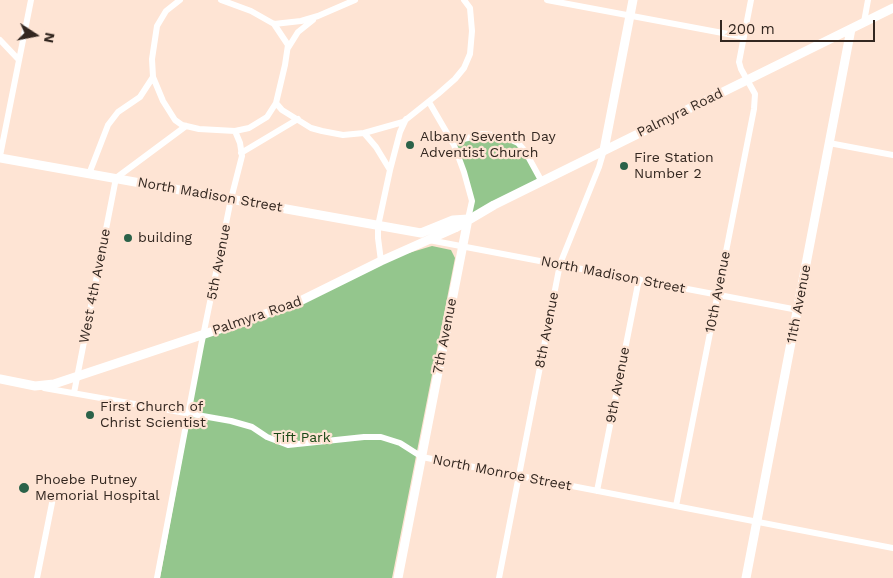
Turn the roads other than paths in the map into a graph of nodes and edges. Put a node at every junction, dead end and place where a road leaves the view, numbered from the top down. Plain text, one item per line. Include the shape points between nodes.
1 (30, 0) edge
2 (180, 0) edge
3 (221, 0) edge
4 (355, 0) edge
5 (465, 0) edge
6 (547, 0) edge
7 (634, 0) edge
8 (751, 0) edge
9 (868, 0) edge
10 (893, 8) edge
11 (318, 16) junction
12 (630, 17) junction
13 (864, 22) junction
14 (274, 24) junction
15 (851, 29) junction
16 (744, 37) junction
17 (0, 40) edge
18 (288, 48) junction
19 (18, 60) junction
20 (153, 77) junction
21 (746, 81) junction
22 (429, 102) junction
23 (276, 103) junction
24 (298, 119) junction
25 (406, 119) junction
26 (186, 126) junction
27 (235, 131) junction
28 (364, 133) junction
29 (452, 142) junction
30 (829, 143) junction
31 (604, 150) junction
32 (241, 153) junction
33 (893, 155) edge
34 (0, 157) edge
35 (390, 170) junction
36 (89, 174) junction
37 (116, 178) junction
38 (542, 182) junction
39 (231, 199) junction
40 (468, 219) junction
41 (378, 226) junction
42 (421, 233) joint
43 (429, 240) junction
44 (462, 247) junction
45 (381, 261) junction
46 (560, 264) junction
47 (639, 279) junction
48 (717, 294) junction
49 (798, 310) junction
50 (204, 334) junction
51 (77, 376) junction
52 (0, 379) edge
53 (35, 386) junction
54 (74, 393) junction
55 (189, 414) junction
56 (422, 457) junction
57 (519, 477) junction
58 (597, 491) junction
59 (53, 498) dead end
60 (676, 506) junction
61 (758, 522) junction
62 (893, 548) edge
63 (38, 578) edge
64 (157, 578) edge
65 (398, 578) edge
66 (499, 578) edge
67 (746, 578) edge

1 - 19 street
2 - 20 street via 166,11 157,26
3 - 14 street
4 - 11 street
5 - 22 street via 470,8 472,31 467,64
6 - 12 street
7 - 12 main road, 8th Avenue
8 - 16 street
9 - 13 street
10 - 13 main road, Palmyra Road
11 - 14 street
11 - 18 street via 298,32
12 - 16 street
12 - 31 main road, 8th Avenue
13 - 15 main road, Palmyra Road
14 - 18 street
15 - 21 main road, Palmyra Road
15 - 30 main road, 11th Avenue
16 - 21 street via 740,62
17 - 19 street
18 - 23 street
19 - 34 street
20 - 26 street via 168,110 175,120
20 - 36 street via 140,97 118,112 108,125
21 - 31 main road, Palmyra Road
21 - 48 street, 10th Avenue via 755,94 754,109
22 - 25 street
22 - 29 street, 7th Avenue
23 - 24 street
23 - 27 street via 262,120 249,128
24 - 28 street via 311,128 333,134
24 - 32 street
25 - 28 street via 396,125
25 - 35 street
26 - 27 street
26 - 37 street
27 - 32 street, 5th Avenue
28 - 35 street
29 - 38 street via 483,134 503,136 524,150
29 - 40 street, 7th Avenue via 472,201
30 - 33 street
30 - 49 main road, 11th Avenue
31 - 38 main road, Palmyra Road
31 - 46 street, 8th Avenue
32 - 39 street, 5th Avenue
34 - 36 main road, North Madison Street
35 - 41 street
36 - 37 main road, North Madison Street
37 - 39 main road, North Madison Street
37 - 51 street, West 4th Avenue
38 - 40 main road, Palmyra Road
39 - 41 main road, North Madison Street
39 - 50 street, 5th Avenue
40 - 42 main road, Palmyra Road via 453,220
40 - 43 main road, Palmyra Road
40 - 44 main road, 7th Avenue
41 - 42 main road, North Madison Street
41 - 45 street
43 - 44 street, North Madison Street
43 - 45 main road, Palmyra Road
44 - 46 street, North Madison Street
44 - 56 main road, 7th Avenue
45 - 50 main road, Palmyra Road via 292,305
46 - 47 street, North Madison Street
46 - 57 street, 8th Avenue
47 - 48 street, North Madison Street
47 - 58 street, 9th Avenue
48 - 49 street, North Madison Street
48 - 60 street, 10th Avenue
49 - 61 main road, 11th Avenue
50 - 51 main road, Palmyra Road
50 - 55 street, 5th Avenue
51 - 53 main road, Palmyra Road
51 - 54 street, West 4th Avenue
52 - 53 main road, North Monroe Street
53 - 54 street, North Monroe Street
54 - 55 street, North Monroe Street
55 - 56 street, North Monroe Street via 243,424 286,445 381,438 400,443
55 - 64 street, 5th Avenue
56 - 57 street, North Monroe Street
56 - 65 main road, 7th Avenue
57 - 58 street, North Monroe Street
57 - 66 street, 8th Avenue
58 - 60 street, North Monroe Street
59 - 63 street
60 - 61 street, North Monroe Street
61 - 62 street, North Monroe Street
61 - 67 main road, 11th Avenue

